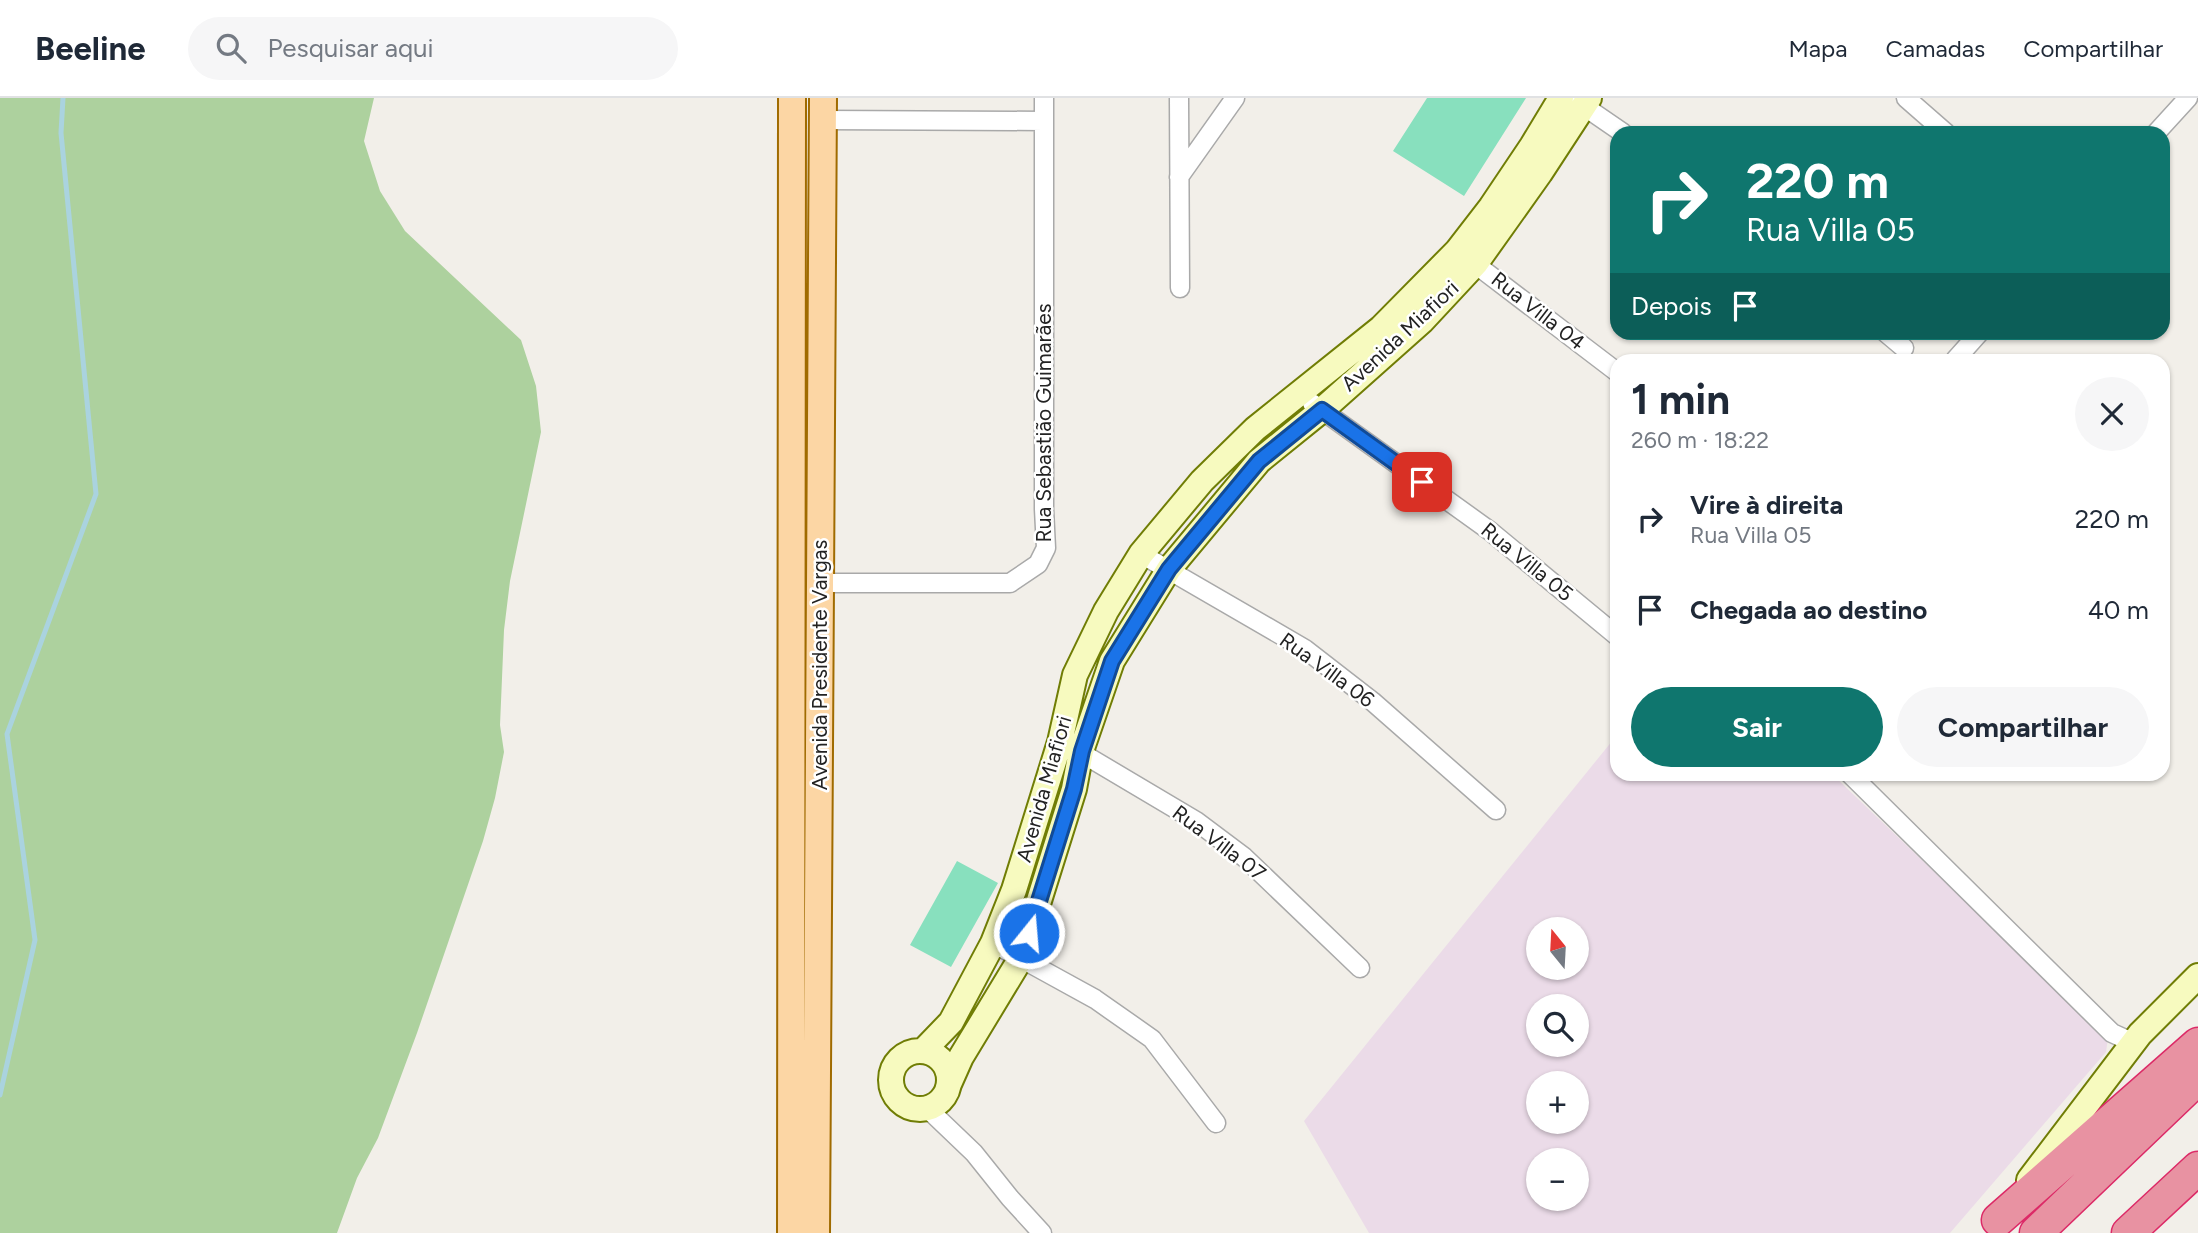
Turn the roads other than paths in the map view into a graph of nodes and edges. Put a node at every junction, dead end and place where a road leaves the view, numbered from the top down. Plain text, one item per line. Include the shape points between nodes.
1 (792, 98) edge
2 (1044, 98) edge
3 (1179, 98) edge
4 (1235, 98) edge
5 (1561, 98) edge
6 (1906, 98) edge
7 (2188, 98) edge
8 (1582, 100) edge
9 (823, 109) edge
10 (1044, 121) junction
11 (1614, 126) edge
12 (1938, 126) edge
13 (2162, 126) edge
14 (1180, 177) junction
15 (1467, 257) junction
16 (1180, 288) dead end
17 (1894, 340) edge
18 (1972, 340) edge
19 (1904, 348) dead end
20 (1960, 354) edge
21 (1610, 367) edge
22 (1298, 392) junction
23 (1322, 410) junction
24 (1141, 554) junction
25 (1169, 569) junction
26 (820, 583) junction
27 (1610, 630) edge
28 (1071, 747) junction
29 (1857, 781) edge
30 (1496, 810) dead end
31 (791, 905) junction
32 (818, 906) junction
33 (993, 943) junction
34 (1021, 958) junction
35 (1360, 968) dead end
36 (2198, 976) edge
37 (2137, 1038) junction
38 (2198, 1044) edge
39 (923, 1051) junction
40 (2198, 1077) edge
41 (949, 1084) junction
42 (928, 1109) junction
43 (1216, 1123) dead end
44 (2198, 1168) edge
45 (2198, 1182) edge
46 (1992, 1227) edge
47 (790, 1233) edge
48 (816, 1233) edge
49 (1042, 1233) edge
50 (2036, 1233) edge
51 (2128, 1233) edge
52 (2149, 1233) edge

1 - 31 main road, Avenida Presidente Vargas
2 - 10 street, Rua Sebastião Guimarães
3 - 14 street
4 - 14 street
5 - 15 street, Avenida Miafiori via 1491,207
6 - 12 street
7 - 13 street
8 - 11 street
8 - 15 street, Avenida Miafiori
9 - 10 street
9 - 26 main road, Avenida Presidente Vargas
10 - 26 street, Rua Sebastião Guimarães via 1046,548 1038,564 1010,583
14 - 16 street
15 - 21 street, Rua Villa 04
15 - 22 street, Avenida Miafiori
15 - 23 street, Avenida Miafiori via 1422,321
17 - 19 street
18 - 20 street
22 - 23 street, Rua Villa 05
22 - 24 street, Avenida Miafiori via 1202,481
23 - 25 street, Avenida Miafiori via 1259,461
23 - 27 street, Rua Villa 05 via 1490,531
24 - 25 street, Rua Villa 06
24 - 28 street, Avenida Miafiori via 1074,675
25 - 28 street, Avenida Miafiori via 1112,661
25 - 30 street, Rua Villa 06 via 1305,649
26 - 32 main road, Avenida Presidente Vargas
28 - 33 street, Avenida Miafiori
28 - 34 street, Avenida Miafiori via 1074,789
28 - 35 street, Rua Villa 07 via 1196,821 1244,857
29 - 37 street via 2112,1033
31 - 32 main road
31 - 47 main road, Avenida Presidente Vargas
32 - 48 main road, Avenida Presidente Vargas
33 - 34 street
33 - 39 street, Avenida Miafiori via 951,1022
34 - 41 street, Avenida Miafiori
34 - 43 street via 1095,999 1152,1040
36 - 37 street
37 - 46 street
38 - 46 highway
39 - 41 street via 942,1062
39 - 42 street via 901,1058 890,1077 891,1088 905,1106
40 - 50 highway
41 - 42 street via 945,1095
42 - 49 street via 974,1153
44 - 51 highway
45 - 52 highway

